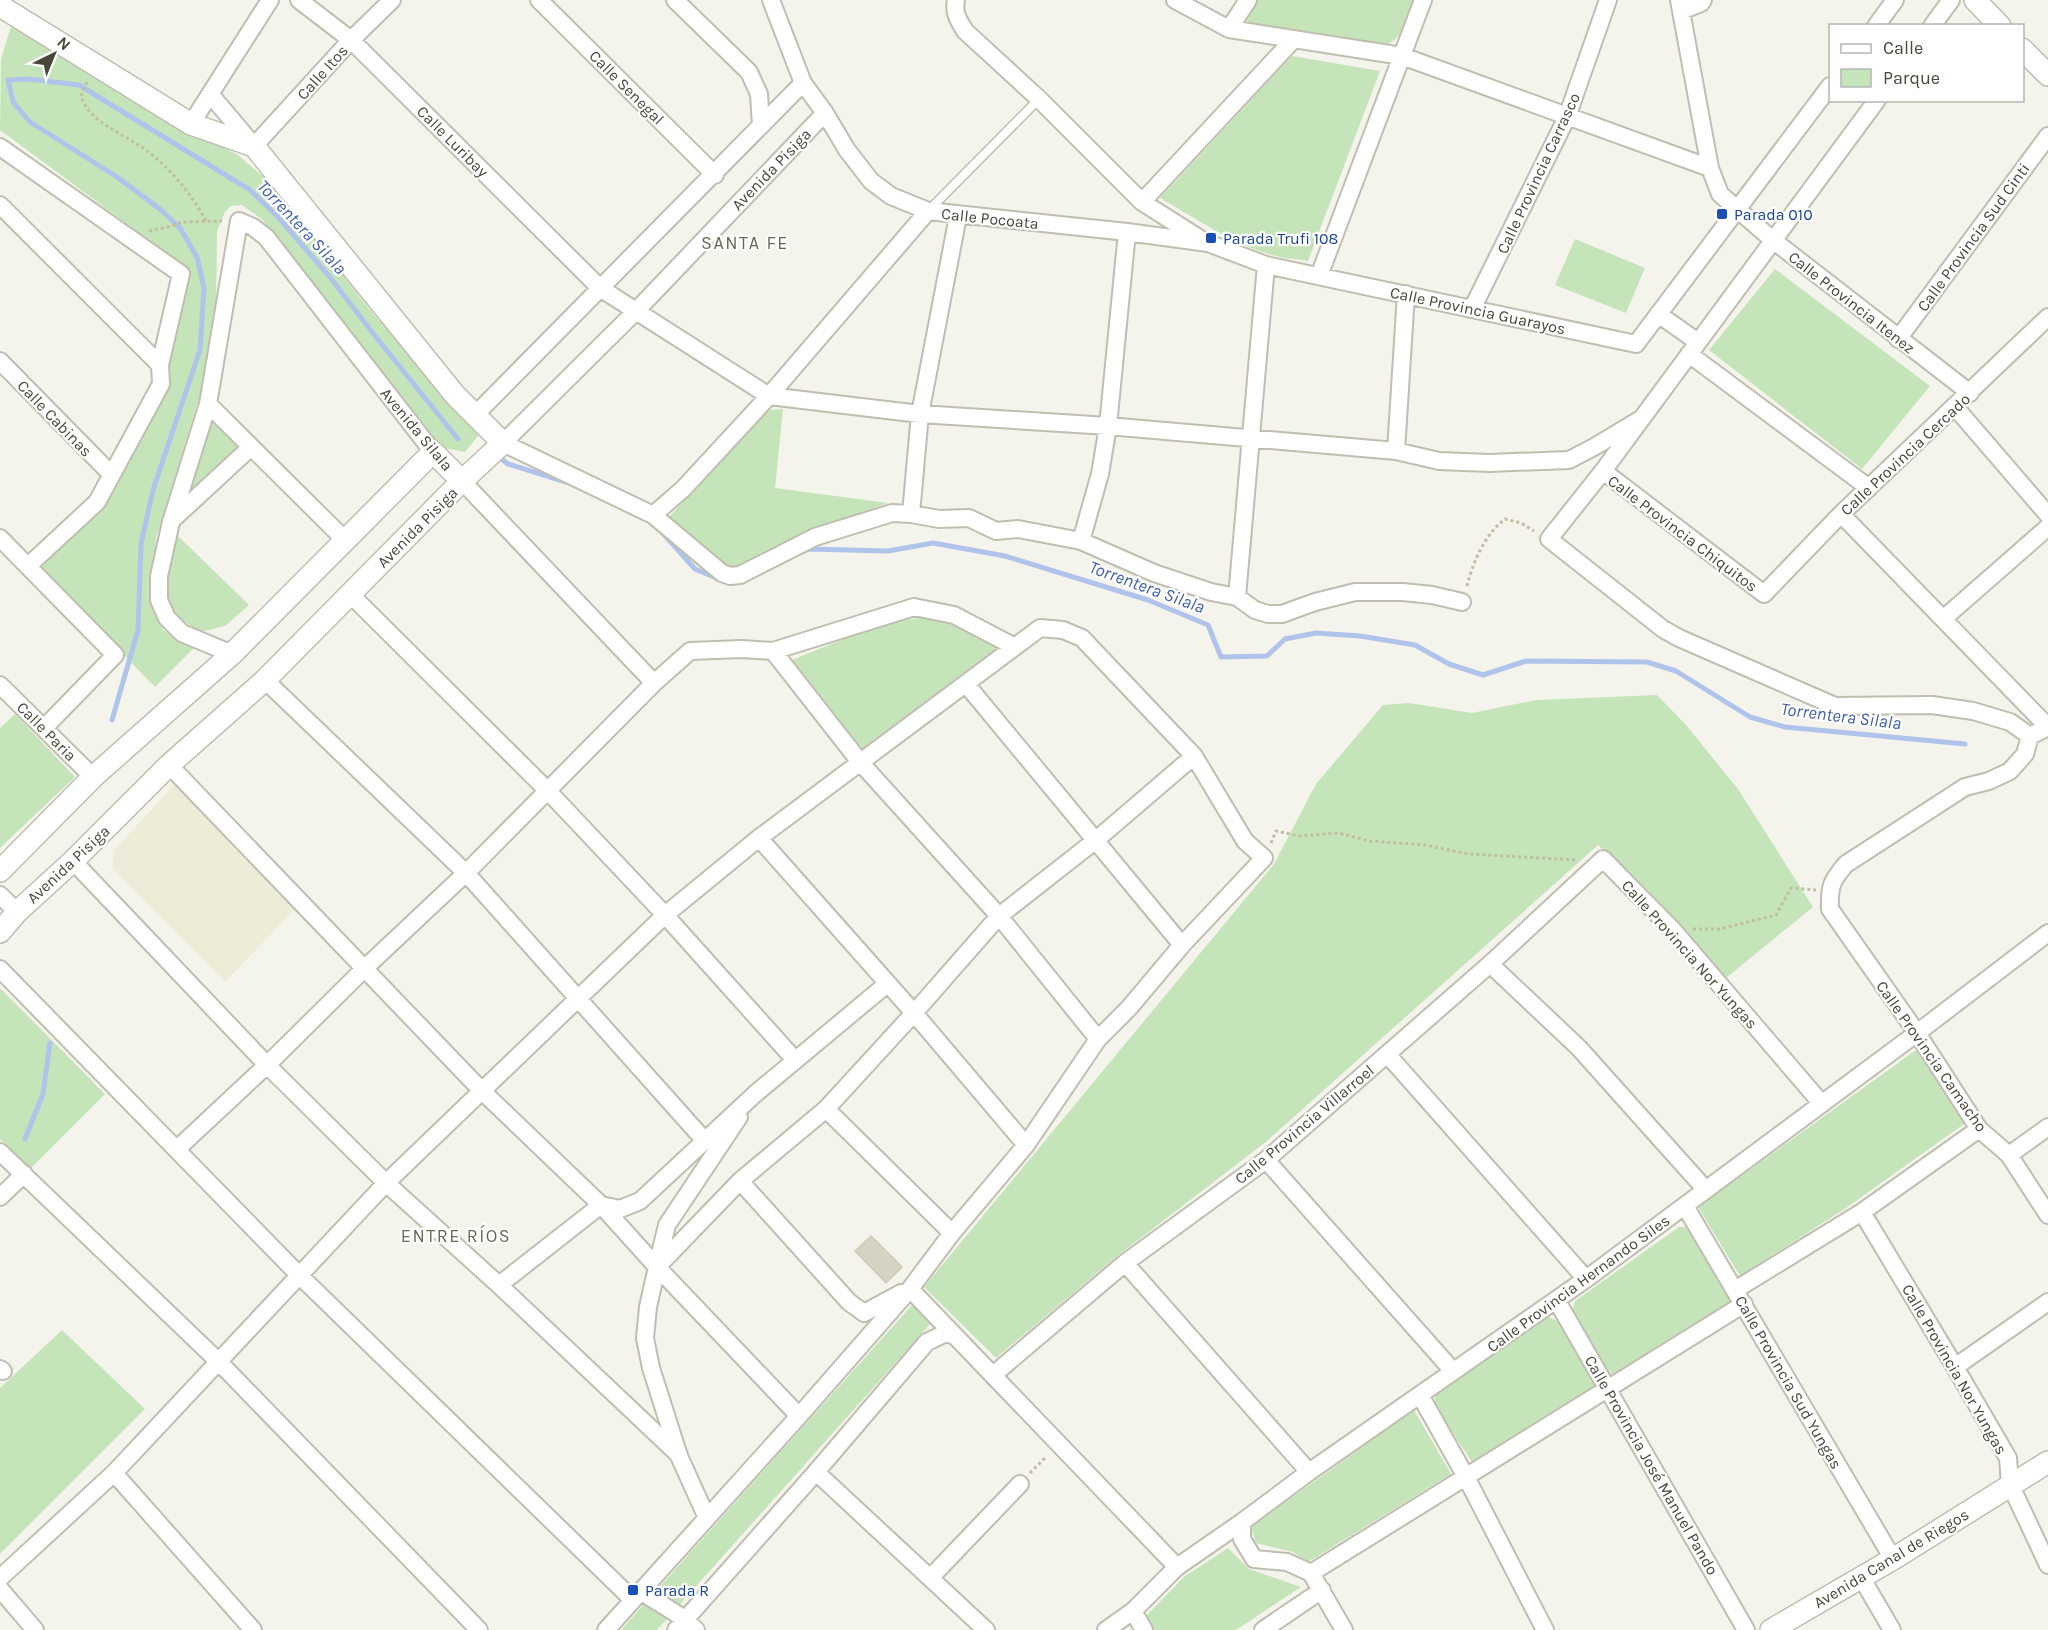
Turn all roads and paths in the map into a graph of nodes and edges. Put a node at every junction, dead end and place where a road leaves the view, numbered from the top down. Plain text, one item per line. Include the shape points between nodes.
1 (3, 0) edge
2 (270, 0) edge
3 (299, 0) edge
4 (392, 0) edge
5 (539, 0) edge
6 (675, 0) edge
7 (771, 0) edge
8 (956, 0) edge
9 (1175, 0) edge
10 (1248, 0) edge
11 (1423, 0) edge
12 (1608, 0) edge
13 (1703, 0) edge
14 (1895, 0) edge
15 (1951, 0) edge
16 (1975, 0) edge
17 (0, 5) edge
18 (1680, 6) edge
19 (1877, 24) edge
20 (1933, 24) edge
21 (1998, 24) edge
22 (1229, 29) junction
23 (1294, 39) junction
24 (351, 40) junction
25 (2024, 51) edge
26 (1402, 56) junction
27 (2048, 75) edge
28 (88, 81) dead end
29 (803, 83) junction
30 (1829, 87) edge
31 (210, 94) junction
32 (1039, 99) junction
33 (1876, 102) edge
34 (825, 112) junction
35 (1567, 117) junction
36 (191, 124) junction
37 (761, 126) junction
38 (2048, 136) edge
39 (255, 146) junction
40 (0, 147) edge
41 (1710, 168) junction
42 (715, 175) junction
43 (1142, 202) junction
44 (0, 205) edge
45 (1737, 209) junction
46 (928, 212) junction
47 (958, 216) junction
48 (206, 221) junction
49 (238, 221) junction
50 (172, 226) dead end
51 (1127, 232) junction
52 (1774, 241) junction
53 (1208, 243) junction
54 (1266, 265) junction
55 (1319, 276) junction
56 (600, 288) junction
57 (1406, 294) junction
58 (1472, 309) junction
59 (637, 310) junction
60 (1658, 315) junction
61 (2047, 320) edge
62 (1898, 339) junction
63 (1694, 348) junction
64 (0, 361) edge
65 (160, 365) junction
66 (1970, 393) junction
67 (770, 396) junction
68 (208, 404) junction
69 (1955, 407) junction
70 (920, 414) junction
71 (475, 415) junction
72 (1640, 420) junction
73 (1108, 426) junction
74 (1252, 439) junction
75 (503, 443) junction
76 (251, 447) junction
77 (1396, 451) junction
78 (433, 452) junction
79 (1603, 471) junction
80 (111, 474) junction
81 (462, 481) junction
82 (1869, 488) junction
83 (911, 514) junction
84 (1841, 514) junction
85 (653, 515) junction
86 (2048, 515) edge
87 (171, 522) junction
88 (2048, 527) edge
89 (0, 538) edge
90 (1549, 539) junction
91 (345, 540) junction
92 (1081, 541) junction
93 (28, 566) junction
94 (350, 594) junction
95 (1764, 594) joint
96 (1237, 597) junction
97 (1462, 602) joint
98 (1943, 619) junction
99 (1015, 647) junction
100 (772, 651) junction
101 (232, 654) junction
102 (265, 680) junction
103 (654, 683) junction
104 (966, 684) junction
105 (0, 685) edge
106 (44, 728) junction
107 (2048, 728) edge
108 (2030, 736) junction
109 (1194, 756) junction
110 (860, 762) junction
111 (170, 765) junction
112 (93, 777) junction
113 (548, 790) junction
114 (759, 838) junction
115 (1096, 840) junction
116 (1264, 858) junction
117 (1603, 859) junction
118 (73, 861) junction
119 (0, 871) edge
120 (466, 873) junction
121 (1830, 891) junction
122 (0, 895) edge
123 (17, 912) junction
124 (665, 915) junction
125 (999, 916) junction
126 (1672, 929) junction
127 (0, 932) edge
128 (2048, 933) edge
129 (1182, 945) junction
130 (1490, 964) junction
131 (365, 968) junction
132 (0, 969) edge
133 (887, 984) junction
134 (578, 1000) junction
135 (914, 1014) junction
136 (1917, 1034) junction
137 (1098, 1039) junction
138 (1387, 1054) junction
139 (795, 1060) junction
140 (267, 1065) junction
141 (481, 1090) junction
142 (755, 1094) junction
143 (1822, 1104) junction
144 (826, 1109) junction
145 (2048, 1127) edge
146 (1979, 1129) junction
147 (705, 1141) junction
148 (1026, 1145) junction
149 (177, 1149) junction
150 (0, 1152) edge
151 (2009, 1155) junction
152 (1266, 1160) junction
153 (24, 1174) junction
154 (740, 1181) junction
155 (386, 1183) junction
156 (1706, 1190) junction
157 (0, 1197) edge
158 (601, 1205) junction
159 (1685, 1206) junction
160 (1862, 1212) junction
161 (2048, 1215) edge
162 (952, 1233) junction
163 (1125, 1263) junction
164 (657, 1267) junction
165 (299, 1275) junction
166 (1586, 1279) junction
167 (500, 1286) junction
168 (910, 1289) junction
169 (1735, 1290) junction
170 (1557, 1301) junction
171 (2048, 1302) edge
172 (1743, 1304) junction
173 (955, 1336) junction
174 (219, 1362) junction
175 (1955, 1367) junction
176 (1453, 1371) junction
177 (993, 1375) junction
178 (1609, 1388) junction
179 (1420, 1395) junction
180 (799, 1416) junction
181 (1058, 1443) junction
182 (679, 1456) junction
183 (2048, 1462) edge
184 (816, 1472) junction
185 (1309, 1472) junction
186 (114, 1473) junction
187 (1466, 1477) junction
188 (1020, 1484) joint
189 (2010, 1484) junction
190 (707, 1518) junction
191 (1242, 1522) junction
192 (1893, 1559) junction
193 (2048, 1565) edge
194 (1177, 1567) junction
195 (1311, 1573) junction
196 (1861, 1577) junction
197 (0, 1578) edge
198 (930, 1578) junction
199 (0, 1589) edge
200 (1322, 1590) junction
201 (636, 1595) junction
202 (1133, 1611) junction
203 (685, 1626) edge
204 (35, 1630) edge
205 (253, 1630) edge
206 (479, 1630) edge
207 (606, 1630) edge
208 (986, 1630) edge
209 (1106, 1630) edge
210 (1144, 1630) edge
211 (1263, 1630) edge
212 (1344, 1630) edge
213 (1545, 1630) edge
214 (1746, 1630) edge
215 (1771, 1630) edge
216 (1892, 1630) edge

1 - 17 street
2 - 31 street
3 - 24 street, Calle Luribay
4 - 24 street, Calle Itos
5 - 42 street, Calle Senegal
6 - 37 street via 749,72 759,94
7 - 29 street, Calle Pocoata
8 - 32 street via 957,18 965,31
9 - 22 street
10 - 22 street
11 - 26 street
12 - 35 street, Calle Provincia Carrasco
13 - 18 street
14 - 19 street
15 - 20 street
16 - 21 street
17 - 36 street
18 - 41 street, Calle Provincia Itenez
22 - 23 street
23 - 26 street
23 - 43 street
24 - 39 street, Calle Itos
24 - 56 street, Calle Luribay
25 - 27 street
26 - 35 street
26 - 55 street
28 - 48 path via 81,96 83,104 173,173
29 - 34 street, Calle Pocoata
29 - 37 street
30 - 45 street
31 - 36 street
31 - 39 street
32 - 43 street
32 - 46 lane
33 - 52 street
34 - 46 street, Calle Pocoata via 871,181 891,196
34 - 59 street, Avenida Pisiga
35 - 41 street
35 - 58 street, Calle Provincia Carrasco
36 - 39 street
37 - 42 street
38 - 62 street, Calle Provincia Sud Cinti
39 - 71 street via 389,316
40 - 65 street via 182,274
41 - 45 street, Calle Provincia Itenez via 1720,194
42 - 56 street
43 - 53 street
44 - 65 street
45 - 52 street, Calle Provincia Itenez
45 - 60 street
46 - 47 street, Calle Pocoata
46 - 67 street
47 - 51 street, Calle Pocoata
47 - 70 street
48 - 49 path
48 - 50 path
49 - 68 street
49 - 78 street, Avenida Silala via 266,237
51 - 53 street, Calle Pocoata
51 - 73 street
52 - 62 street, Calle Provincia Itenez
52 - 63 street
53 - 54 street, Calle Pocoata
54 - 55 street, Calle Pocoata
54 - 74 street
55 - 57 street, Calle Provincia Guarayos
56 - 59 street, Calle Luribay
56 - 71 street
57 - 58 street, Calle Provincia Guarayos
57 - 77 street
58 - 60 street, Calle Provincia Guarayos via 1636,344
59 - 67 street, Calle Luribay
59 - 75 street, Avenida Pisiga
60 - 63 street
61 - 66 street, Calle Provincia Cercado
62 - 66 street, Calle Provincia Itenez
63 - 72 street
63 - 82 street
64 - 80 street, Calle Cabinas
65 - 80 street via 161,384
66 - 69 street, Calle Provincia Cercado
67 - 70 street
67 - 85 street via 683,489
68 - 76 street
68 - 87 street
69 - 82 street, Calle Provincia Cercado
69 - 86 street
70 - 73 street
70 - 83 street
71 - 75 street
72 - 77 street via 1569,460 1440,461
72 - 79 street
73 - 74 street
73 - 92 street via 1100,474
74 - 77 street
74 - 96 street
75 - 81 street, Avenida Pisiga
75 - 85 street
76 - 87 street
76 - 91 street
78 - 81 street, Avenida Silala
78 - 91 street
79 - 90 street
79 - 95 street, Calle Provincia Chiquitos
80 - 93 street via 97,502
81 - 94 street, Avenida Pisiga
81 - 103 street, Avenida Silala
82 - 84 street, Calle Provincia Cercado
83 - 85 street via 892,513 815,537 740,575 730,576
83 - 92 street via 939,519 969,518 996,531 1018,529
84 - 95 street, Calle Provincia Cercado
84 - 98 street
87 - 101 street via 159,576 159,600 167,618 182,633
88 - 98 street
89 - 93 street
90 - 97 path via 1505,519 1496,526 1472,565
90 - 108 street via 1663,629 1835,706 1932,705 1973,711 2010,722
91 - 101 street
92 - 96 street via 1154,573
93 - 106 street via 115,655
94 - 102 street, Avenida Pisiga
94 - 113 street
96 - 97 street via 1268,614 1282,614 1355,592 1403,592
98 - 107 street
99 - 100 street via 954,615 914,607
99 - 104 street
99 - 109 street via 1040,628 1063,630 1083,638
100 - 103 street via 690,651
100 - 110 street
101 - 112 street
102 - 111 street, Avenida Pisiga
102 - 120 street
103 - 113 street
104 - 110 street
104 - 115 street
105 - 106 street, Calle Paria
106 - 112 street, Calle Paria
107 - 108 street
108 - 121 street via 2025,754 2010,771 1965,786 1846,864 1834,878
109 - 115 street
109 - 116 street via 1245,841
110 - 114 street
110 - 125 street
111 - 118 street, Avenida Pisiga
111 - 131 street
112 - 119 street
113 - 120 street
113 - 124 street
114 - 124 street
114 - 133 street
115 - 125 street
115 - 129 street
116 - 117 path via 1276,831 1299,836 1338,832 1370,841 1425,845 1468,854
116 - 129 street
117 - 126 street, Calle Provincia Nor Yungas
117 - 130 street, Calle Provincia Villarroel
118 - 123 street, Avenida Pisiga
118 - 140 street
120 - 131 street
120 - 134 street
121 - 126 path via 1791,888 1776,915 1746,924 1720,929
121 - 136 street, Calle Provincia Camacho via 1830,909
122 - 123 street
123 - 127 street, Avenida Pisiga
124 - 134 street
124 - 139 street
125 - 135 street
125 - 137 street
126 - 143 street, Calle Provincia Nor Yungas
128 - 136 street, Calle Provincia Hernando Siles
129 - 137 street
130 - 138 street, Calle Provincia Villarroel
130 - 156 street via 1579,1048
131 - 140 street
131 - 141 street
132 - 149 street
133 - 135 street
133 - 139 street
134 - 141 street
134 - 147 street
135 - 144 street
135 - 148 street
136 - 143 street, Calle Provincia Hernando Siles
136 - 146 street, Calle Provincia Camacho
137 - 148 street
138 - 152 street, Calle Provincia Villarroel
138 - 166 street
139 - 142 street
140 - 149 street
140 - 155 street
141 - 155 street
141 - 158 street
142 - 147 street
142 - 164 street via 667,1225
143 - 156 street, Calle Provincia Hernando Siles
144 - 154 street
144 - 162 street
145 - 151 street
146 - 151 street, Calle Provincia Camacho
146 - 160 street
147 - 158 street via 640,1201 620,1209
148 - 162 street
149 - 165 street
150 - 153 street
151 - 161 street, Calle Provincia Camacho
152 - 163 street, Calle Provincia Villarroel
152 - 176 street
153 - 157 street
153 - 174 street
154 - 164 street
154 - 168 street via 849,1302 864,1313
155 - 165 street
155 - 167 street
156 - 159 street, Calle Provincia Hernando Siles
158 - 164 street
158 - 167 street
159 - 166 street, Calle Provincia Hernando Siles
159 - 169 street, Calle Provincia Sud Yungas
160 - 169 street
160 - 175 street, Calle Provincia Nor Yungas
162 - 168 street
163 - 177 street, Calle Provincia Villarroel
163 - 185 street
164 - 180 street
164 - 182 street via 645,1338
165 - 174 street
165 - 201 street
166 - 170 street, Calle Provincia Hernando Siles
167 - 182 street
168 - 173 street
168 - 180 street
169 - 172 street, Calle Provincia Sud Yungas
170 - 176 street, Calle Provincia Hernando Siles
170 - 178 street, Calle Provincia José Manuel Pando
171 - 175 street
172 - 178 street
172 - 192 street, Calle Provincia Sud Yungas
173 - 177 street
173 - 184 street via 946,1333 927,1342
174 - 186 street
174 - 206 street
175 - 189 street, Calle Provincia Nor Yungas via 2008,1458
176 - 179 street, Calle Provincia Hernando Siles
177 - 181 street
178 - 187 street
178 - 214 street, Calle Provincia José Manuel Pando
179 - 185 street, Calle Provincia Hernando Siles
179 - 187 street
180 - 190 street
181 - 188 path
181 - 194 street
182 - 190 street
183 - 189 street, Avenida Canal de Riegos
184 - 198 street
184 - 203 street
185 - 191 street, Calle Provincia Hernando Siles
186 - 197 street
186 - 205 street
187 - 195 street
187 - 213 street
188 - 198 street
189 - 192 street, Avenida Canal de Riegos
189 - 193 street, Calle Provincia Nor Yungas
190 - 201 street
191 - 194 street, Calle Provincia Hernando Siles
191 - 195 street via 1242,1539 1254,1559 1287,1562
192 - 196 street, Avenida Canal de Riegos
194 - 202 street, Calle Provincia Hernando Siles
195 - 200 street
196 - 215 street, Avenida Canal de Riegos
196 - 216 street
198 - 208 street
199 - 204 street
200 - 211 street
200 - 212 street
201 - 203 street
201 - 207 street
202 - 209 street, Calle Provincia Hernando Siles
202 - 210 street

